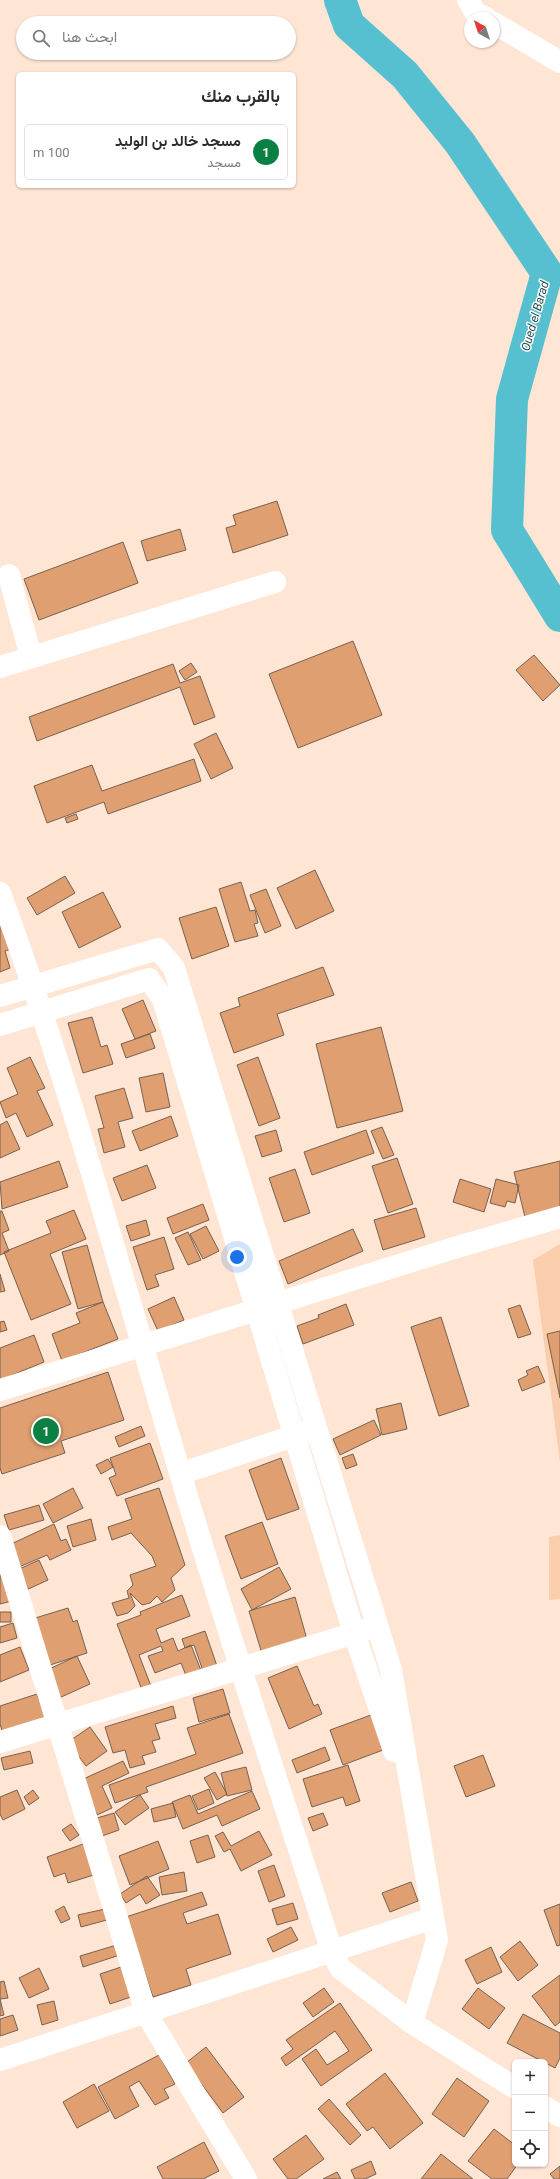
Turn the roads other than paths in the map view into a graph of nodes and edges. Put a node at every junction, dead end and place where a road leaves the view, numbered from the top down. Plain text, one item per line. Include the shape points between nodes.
1 (468, 0) edge
2 (475, 12) edge
3 (500, 27) edge
4 (560, 62) edge
5 (9, 575) dead end
6 (275, 582) dead end
7 (31, 657) junction
8 (0, 667) edge
9 (0, 893) edge
10 (34, 986) junction
11 (0, 996) edge
12 (42, 1012) junction
13 (0, 1025) edge
14 (560, 1216) edge
15 (267, 1306) junction
16 (143, 1345) junction
17 (0, 1390) edge
18 (316, 1428) junction
19 (294, 1436) junction
20 (180, 1474) junction
21 (0, 1536) edge
22 (376, 1626) junction
23 (354, 1633) junction
24 (242, 1668) junction
25 (58, 1725) junction
26 (0, 1742) edge
27 (416, 1814) junction
28 (433, 1918) junction
29 (332, 1952) junction
30 (146, 2013) junction
31 (412, 2023) junction
32 (0, 2060) edge
33 (512, 2086) edge
34 (548, 2109) edge
35 (560, 2116) edge
36 (246, 2179) edge

1 - 2 street
3 - 4 street
5 - 7 street
6 - 7 street
7 - 8 street
9 - 10 street
10 - 11 street
10 - 12 street
10 - 15 street via 158,949 174,968
12 - 13 street
12 - 15 street via 149,979 163,999
12 - 16 street
14 - 15 street
15 - 16 street
15 - 18 street
15 - 19 street
16 - 17 street
16 - 20 street
18 - 19 street
18 - 22 street
19 - 20 street
19 - 23 street
20 - 24 street
21 - 25 street
22 - 23 street
22 - 27 street via 391,1670
23 - 24 street
23 - 27 street
24 - 25 street
24 - 29 street
25 - 26 street
25 - 30 street
27 - 28 street
28 - 29 street
28 - 31 street via 437,1940
29 - 30 street
29 - 31 street via 340,1968
30 - 32 street
30 - 36 street
31 - 33 street
34 - 35 street

